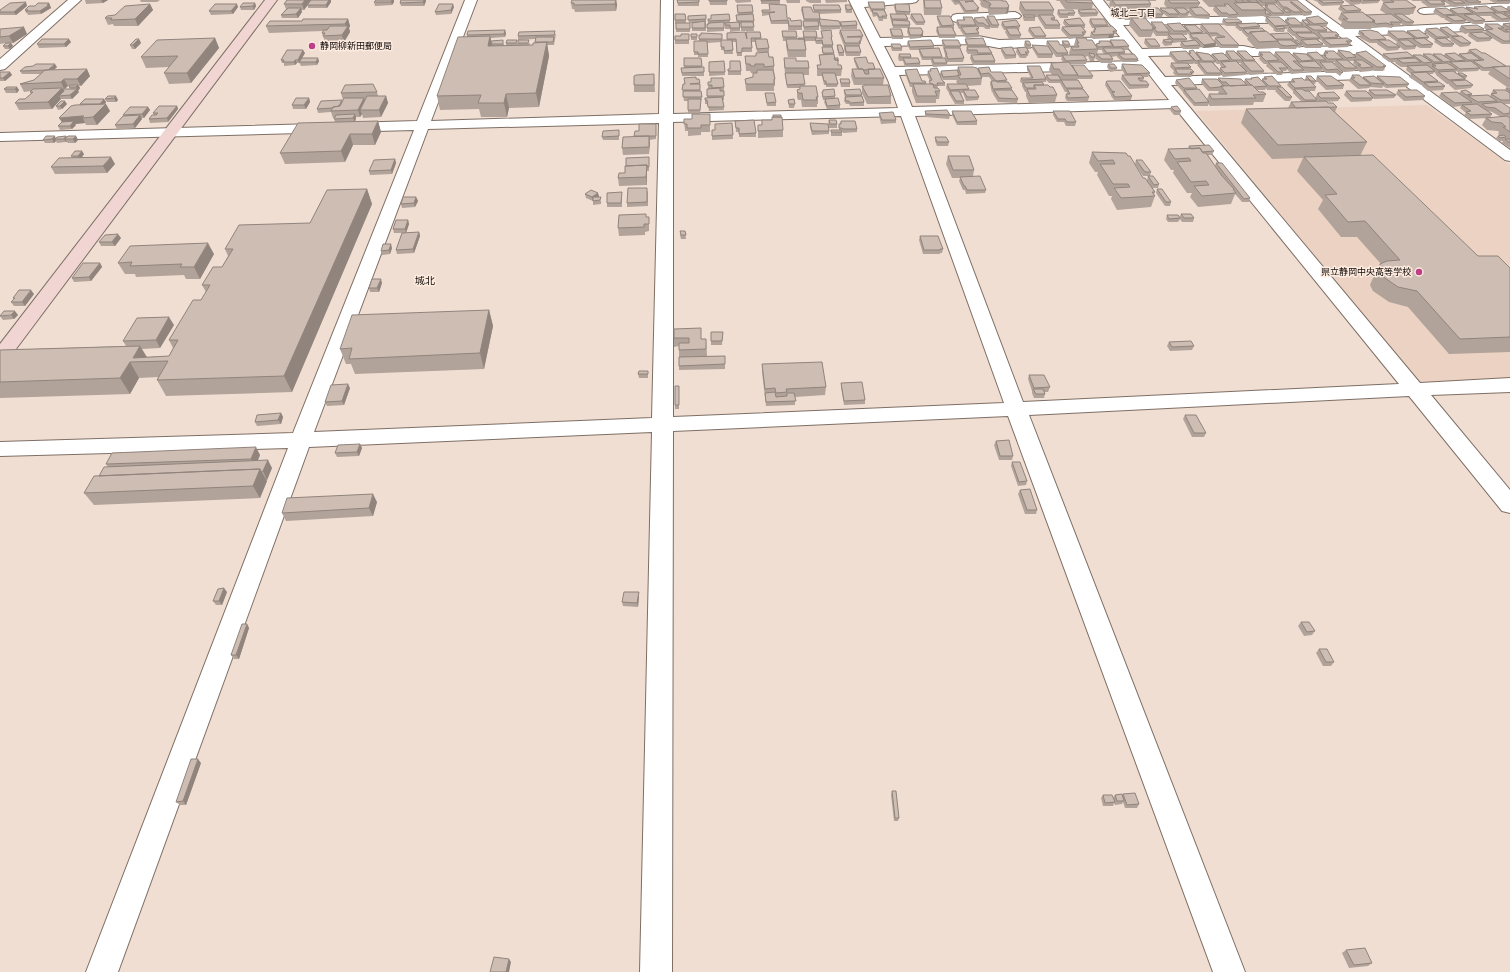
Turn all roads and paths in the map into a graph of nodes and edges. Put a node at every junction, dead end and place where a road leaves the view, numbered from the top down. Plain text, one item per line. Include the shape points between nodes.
1 (75, 0) edge
2 (271, 0) edge
3 (471, 0) edge
4 (667, 0) edge
5 (908, 0) edge
6 (1097, 0) edge
7 (1298, 0) edge
8 (856, 2) edge
9 (1008, 5) edge
10 (1510, 6) edge
11 (1424, 11) dead end
12 (957, 18) edge
13 (1322, 18) junction
14 (1256, 19) junction
15 (1115, 22) junction
16 (1510, 25) edge
17 (1270, 33) edge
18 (1342, 33) junction
19 (876, 42) junction
20 (1365, 50) junction
21 (1139, 53) junction
22 (0, 66) edge
23 (891, 71) junction
24 (1398, 74) junction
25 (1162, 81) junction
26 (1179, 104) junction
27 (906, 111) junction
28 (665, 118) junction
29 (423, 126) junction
30 (169, 133) junction
31 (0, 137) edge
32 (1510, 157) edge
33 (0, 357) edge
34 (1510, 385) edge
35 (1416, 389) junction
36 (1016, 409) junction
37 (661, 424) junction
38 (301, 440) junction
39 (0, 449) edge
40 (1510, 505) edge
41 (102, 972) edge
42 (656, 972) edge
43 (1229, 972) edge

1 - 22 street
2 - 30 street
3 - 29 street
4 - 28 street
5 - 8 street
6 - 15 street
7 - 13 street
8 - 19 street
9 - 12 street via 1018,21
10 - 11 street
13 - 14 street
13 - 18 street
14 - 15 street
14 - 17 street
15 - 21 street
16 - 18 street
18 - 20 street
19 - 21 street via 978,40 999,44
19 - 23 street
20 - 21 street
20 - 24 street
21 - 23 street
21 - 25 street
23 - 27 street
24 - 25 street
24 - 32 street
25 - 26 street
26 - 27 street
26 - 35 street
27 - 28 street
27 - 36 street
28 - 29 street
28 - 37 street
29 - 30 street
29 - 38 street
30 - 31 street
30 - 33 street
34 - 35 street
35 - 36 street
35 - 40 street
36 - 37 street
36 - 43 street
37 - 38 street
37 - 42 street
38 - 39 street
38 - 41 street

